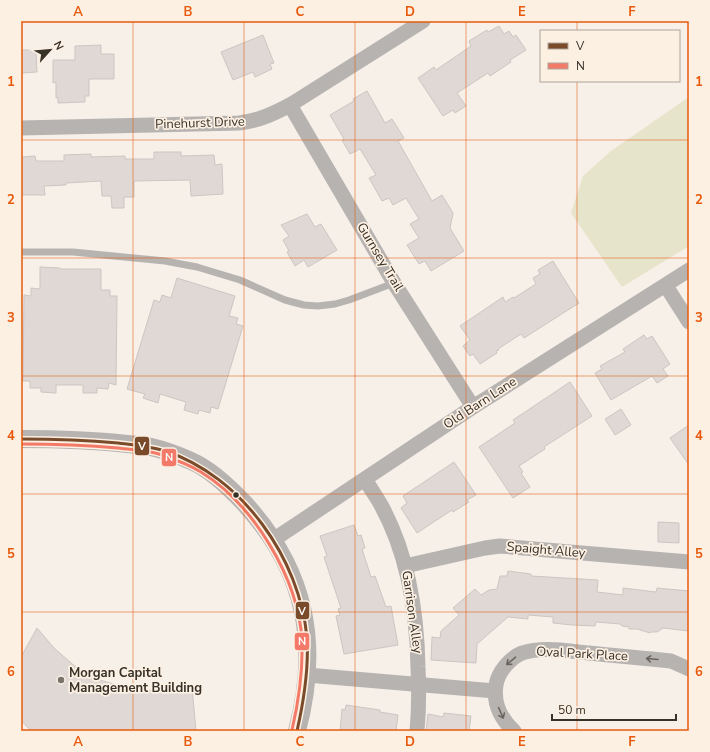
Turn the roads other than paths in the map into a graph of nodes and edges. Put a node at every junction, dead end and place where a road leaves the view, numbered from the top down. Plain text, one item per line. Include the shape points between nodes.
1 (423, 21) edge
2 (290, 104) junction
3 (21, 128) edge
4 (21, 252) edge
5 (689, 270) edge
6 (394, 283) junction
7 (666, 286) junction
8 (689, 322) edge
9 (473, 407) junction
10 (21, 439) edge
11 (365, 479) junction
12 (273, 540) junction
13 (689, 562) edge
14 (406, 566) junction
15 (689, 669) edge
16 (307, 675) junction
17 (419, 684) junction
18 (495, 691) junction
19 (297, 731) edge
20 (417, 731) edge
21 (514, 731) edge

1 - 2 street, Pinehurst Drive
2 - 3 street, Pinehurst Drive via 268,116 239,123
2 - 6 street, Gurnsey Trail
4 - 6 lane via 73,252 165,261 197,267 240,280 285,300 304,305 335,304
5 - 7 street, Old Barn Lane
6 - 9 street, Gurnsey Trail
7 - 8 street
7 - 9 street, Old Barn Lane
9 - 11 street, Old Barn Lane
10 - 12 street via 92,440 151,447 192,461 220,479 240,498
11 - 12 street, Old Barn Lane
11 - 14 street, Garrison Alley via 388,519
12 - 16 street via 289,567 297,589 307,644
13 - 14 street, Spaight Alley via 500,546
14 - 17 street, Garrison Alley via 418,644
15 -> 18 street, Oval Park Place via 671,661 539,650 512,659 500,674
16 - 17 street
16 - 19 street
17 - 18 street
17 - 20 street, Garrison Alley
18 -> 21 street via 500,714

